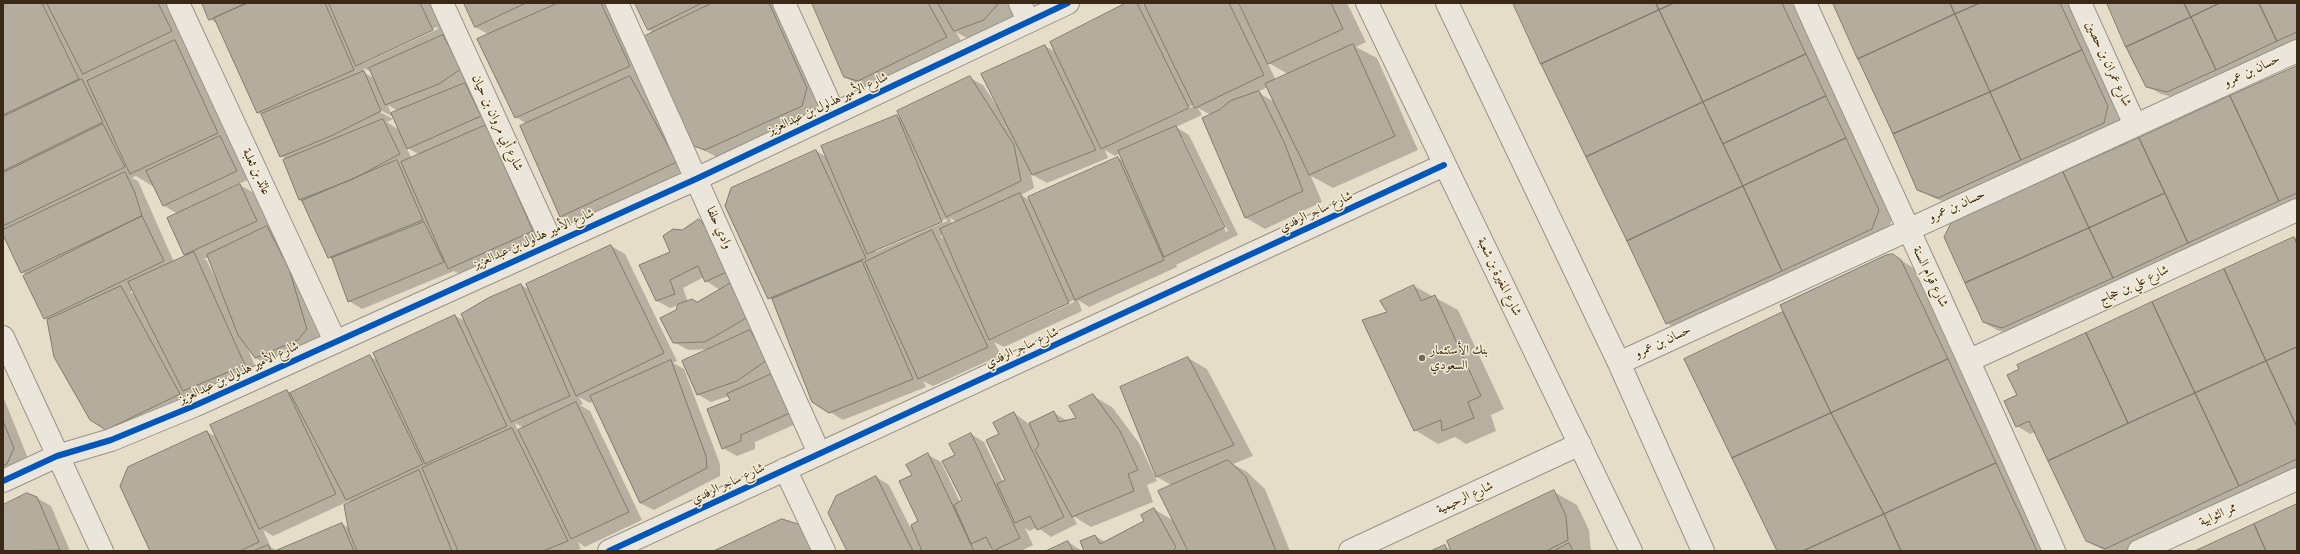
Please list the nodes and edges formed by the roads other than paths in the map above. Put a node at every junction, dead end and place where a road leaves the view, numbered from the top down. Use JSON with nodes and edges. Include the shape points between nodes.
{"nodes":[{"id":1,"x":178,"y":3,"type":"edge"},
{"id":2,"x":442,"y":3,"type":"edge"},
{"id":3,"x":617,"y":3,"type":"edge"},
{"id":4,"x":784,"y":3,"type":"edge"},
{"id":5,"x":1068,"y":3,"type":"edge"},
{"id":6,"x":1367,"y":3,"type":"edge"},
{"id":7,"x":1447,"y":3,"type":"edge"},
{"id":8,"x":1805,"y":3,"type":"edge"},
{"id":9,"x":2080,"y":3,"type":"edge"},
{"id":10,"x":1024,"y":12,"type":"edge"},
{"id":11,"x":2297,"y":51,"type":"edge"},
{"id":12,"x":834,"y":113,"type":"junction"},
{"id":13,"x":2135,"y":125,"type":"junction"},
{"id":14,"x":1444,"y":165,"type":"junction"},
{"id":15,"x":696,"y":179,"type":"junction"},
{"id":16,"x":2297,"y":210,"type":"edge"},
{"id":17,"x":1907,"y":228,"type":"junction"},
{"id":18,"x":552,"y":243,"type":"junction"},
{"id":19,"x":3,"y":337,"type":"edge"},
{"id":20,"x":335,"y":340,"type":"junction"},
{"id":21,"x":1970,"y":360,"type":"junction"},
{"id":22,"x":1619,"y":363,"type":"junction"},
{"id":23,"x":1580,"y":444,"type":"junction"},
{"id":24,"x":819,"y":453,"type":"junction"},
{"id":25,"x":57,"y":456,"type":"junction"},
{"id":26,"x":785,"y":469,"type":"junction"},
{"id":27,"x":2297,"y":479,"type":"edge"},
{"id":28,"x":3,"y":481,"type":"edge"},
{"id":29,"x":102,"y":551,"type":"edge"},
{"id":30,"x":610,"y":551,"type":"edge"},
{"id":31,"x":824,"y":551,"type":"edge"},
{"id":32,"x":1350,"y":551,"type":"edge"},
{"id":33,"x":1631,"y":551,"type":"edge"},
{"id":34,"x":1703,"y":551,"type":"edge"},
{"id":35,"x":2054,"y":551,"type":"edge"},
{"id":36,"x":2138,"y":551,"type":"edge"}],
"edges":[{"from":1,"to":20,"type":"street","name":"عائذ بن ثعلبة"},
{"from":2,"to":18,"type":"street","name":"شارع أبي مروان بن حيان"},
{"from":3,"to":15,"type":"street","name":"وادي حلفا"},
{"from":4,"to":12,"type":"street"},
{"from":5,"to":10,"type":"street","name":"شارع الأمير هذلول بن عبدالعزيز"},
{"from":6,"to":14,"type":"street","name":"شارع المغيرة بن شعبة"},
{"from":7,"to":22,"type":"street"},
{"from":8,"to":17,"type":"street","name":"شارع قوام السنة"},
{"from":9,"to":13,"type":"street","name":"شارع عمران بن حصين"},
{"from":10,"to":12,"type":"street","name":"شارع الأمير هذلول بن عبدالعزيز"},
{"from":11,"to":13,"type":"street","name":"حسان بن عمرو"},
{"from":12,"to":15,"type":"street","name":"شارع الأمير هذلول بن عبدالعزيز"},
{"from":13,"to":17,"type":"street","name":"حسان بن عمرو"},
{"from":14,"to":23,"type":"street","name":"شارع المغيرة بن شعبة"},
{"from":14,"to":24,"type":"street","name":"شارع ساجر الرفدي"},
{"from":15,"to":18,"type":"street","name":"شارع الأمير هذلول بن عبدالعزيز"},
{"from":15,"to":24,"type":"street","name":"وادي حلفا"},
{"from":16,"to":21,"type":"street","name":"شارع علي بن حجاج"},
{"from":17,"to":21,"type":"street","name":"شارع قوام السنة"},
{"from":17,"to":22,"type":"street","name":"حسان بن عمرو"},
{"from":18,"to":20,"type":"street","name":"شارع الأمير هذلول بن عبدالعزيز"},
{"from":19,"to":25,"type":"street"},
{"from":20,"to":25,"type":"street","name":"شارع الأمير هذلول بن عبدالعزيز","via":[[189,408],[111,440]]},
{"from":21,"to":35,"type":"street","name":"شارع قوام السنة"},
{"from":22,"to":34,"type":"street"},
{"from":23,"to":32,"type":"street","name":"شارع الرحيمية"},
{"from":23,"to":33,"type":"street","name":"شارع المغيرة بن شعبة"},
{"from":24,"to":26,"type":"street","name":"شارع ساجر الرفدي"},
{"from":25,"to":28,"type":"street","name":"شارع الأمير هذلول بن عبدالعزيز"},
{"from":25,"to":29,"type":"street"},
{"from":26,"to":30,"type":"street","name":"شارع ساجر الرفدي"},
{"from":26,"to":31,"type":"street"},
{"from":27,"to":36,"type":"street","name":"ممر الثوابية"}]}
